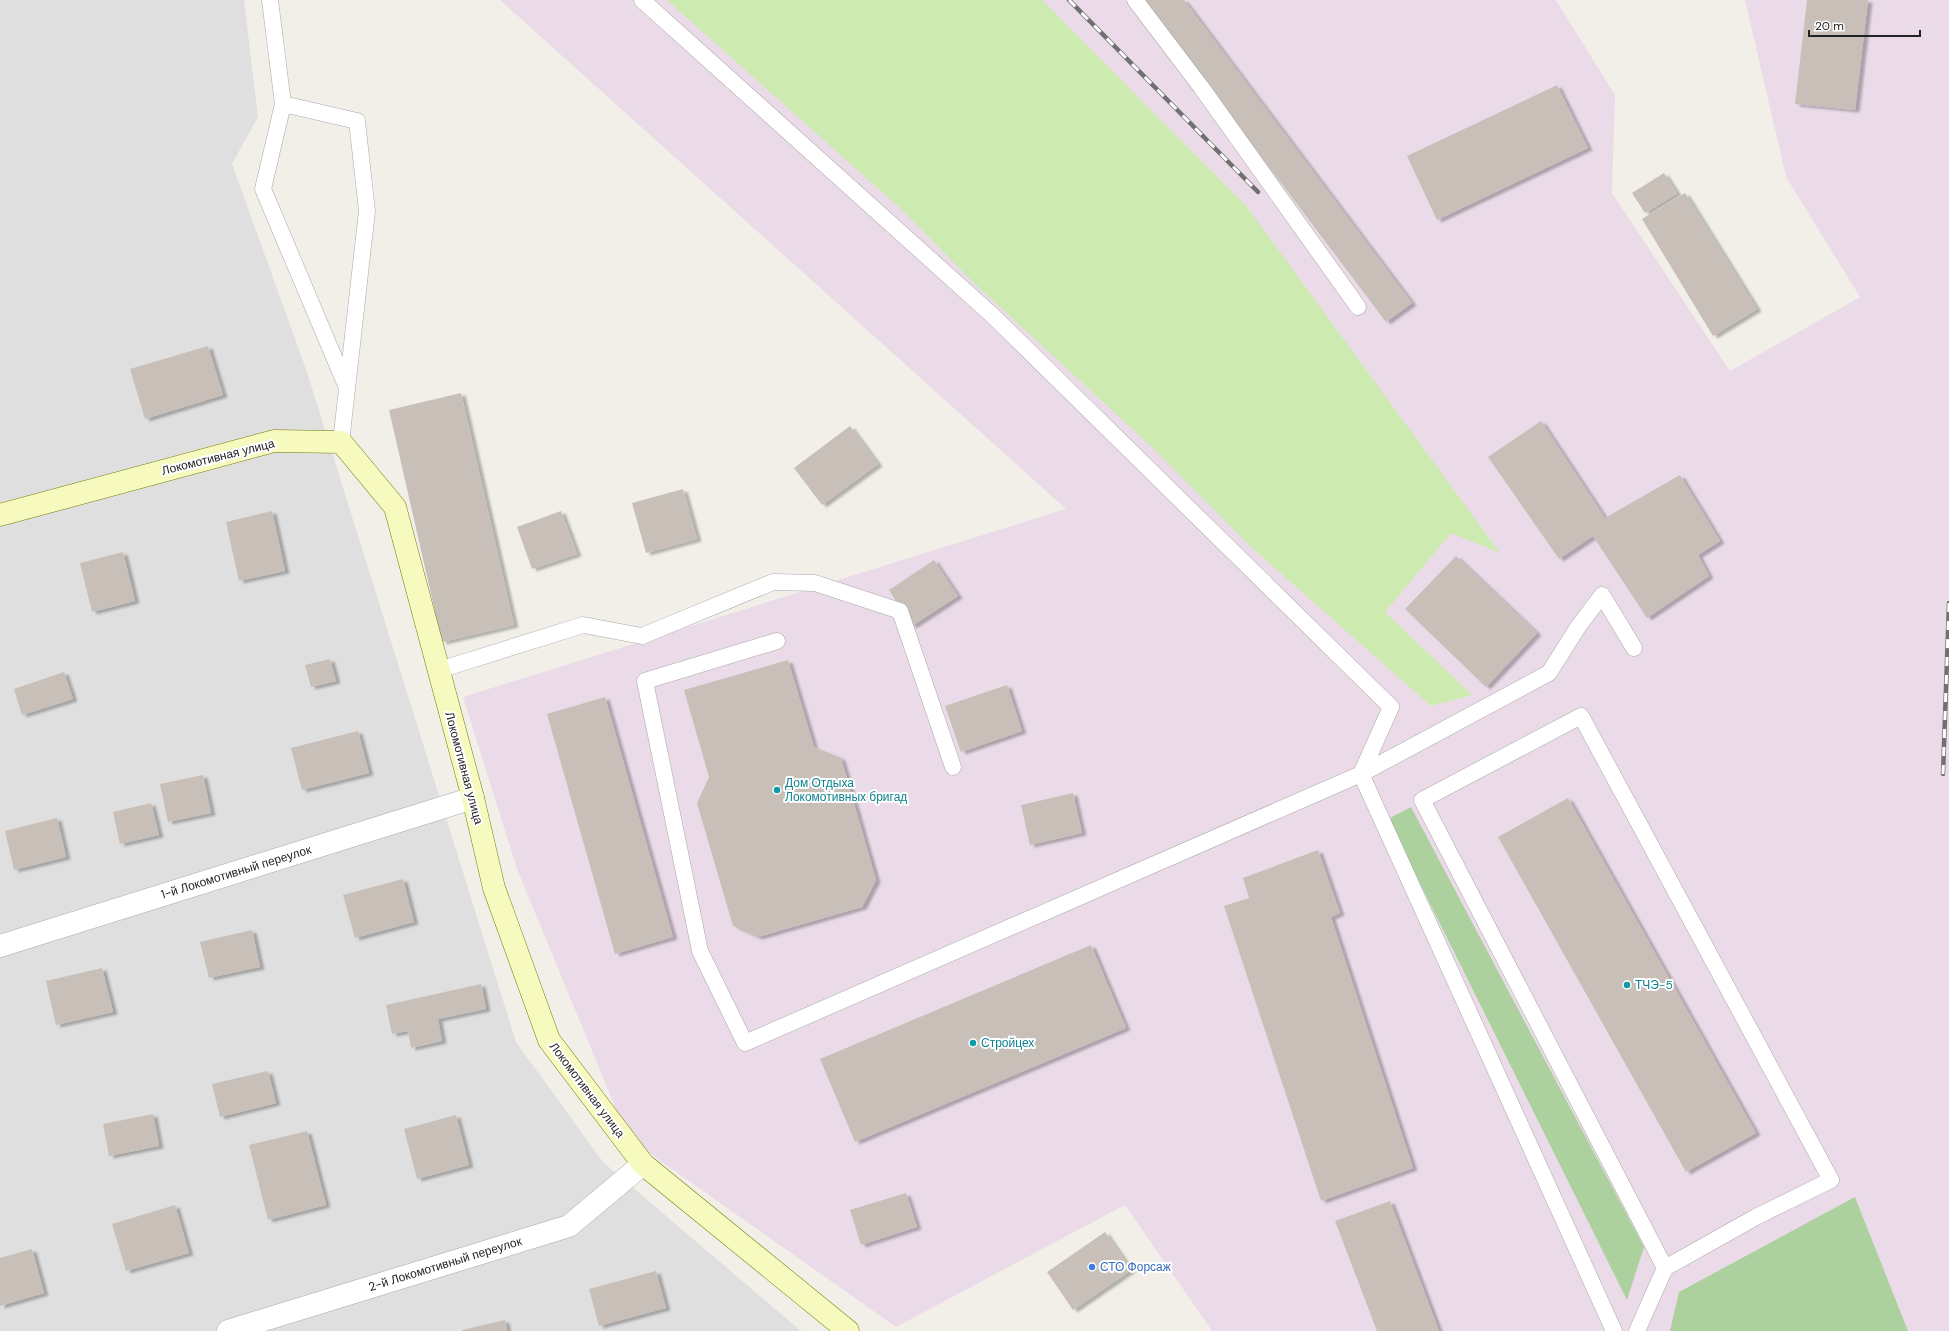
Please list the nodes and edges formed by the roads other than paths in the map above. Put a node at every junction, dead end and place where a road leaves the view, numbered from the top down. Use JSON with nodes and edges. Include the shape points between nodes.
{"nodes":[{"id":1,"x":270,"y":0,"type":"edge"},
{"id":2,"x":642,"y":0,"type":"edge"},
{"id":3,"x":1135,"y":0,"type":"edge"},
{"id":4,"x":283,"y":104,"type":"junction"},
{"id":5,"x":1358,"y":307,"type":"dead end"},
{"id":6,"x":347,"y":388,"type":"junction"},
{"id":7,"x":341,"y":442,"type":"junction"},
{"id":8,"x":0,"y":515,"type":"edge"},
{"id":9,"x":777,"y":641,"type":"dead end"},
{"id":10,"x":1634,"y":648,"type":"dead end"},
{"id":11,"x":439,"y":670,"type":"junction"},
{"id":12,"x":953,"y":767,"type":"dead end"},
{"id":13,"x":1361,"y":774,"type":"junction"},
{"id":14,"x":473,"y":798,"type":"junction"},
{"id":15,"x":0,"y":946,"type":"edge"},
{"id":16,"x":643,"y":1164,"type":"junction"},
{"id":17,"x":1665,"y":1268,"type":"junction"},
{"id":18,"x":228,"y":1331,"type":"edge"},
{"id":19,"x":848,"y":1331,"type":"edge"},
{"id":20,"x":1614,"y":1331,"type":"edge"},
{"id":21,"x":1637,"y":1331,"type":"edge"}],
"edges":[{"from":1,"to":4,"type":"lane"},
{"from":2,"to":13,"type":"lane","via":[[992,315],[1391,707]]},
{"from":3,"to":5,"type":"lane","via":[[1201,87]]},
{"from":4,"to":6,"type":"lane","via":[[263,189]]},
{"from":4,"to":6,"type":"lane","via":[[357,121],[367,211]]},
{"from":6,"to":7,"type":"lane"},
{"from":7,"to":8,"type":"street","name":"Локомотивная улица","via":[[274,441]]},
{"from":7,"to":11,"type":"street","name":"Локомотивная улица","via":[[394,507]]},
{"from":9,"to":13,"type":"lane","via":[[645,681],[700,951],[745,1043]]},
{"from":10,"to":13,"type":"lane","via":[[1602,595],[1578,626],[1549,672]]},
{"from":11,"to":12,"type":"lane","via":[[583,625],[642,636],[773,582],[815,583],[900,610]]},
{"from":11,"to":14,"type":"street","name":"Локомотивная улица"},
{"from":13,"to":20,"type":"lane"},
{"from":14,"to":15,"type":"street","name":"1-й Локомотивный переулок"},
{"from":14,"to":16,"type":"street","name":"Локомотивная улица","via":[[494,888],[549,1040]]},
{"from":16,"to":18,"type":"street","name":"2-й Локомотивный переулок","via":[[568,1226]]},
{"from":16,"to":19,"type":"street","name":"Локомотивная улица"},
{"from":17,"to":17,"type":"lane","via":[[1756,1217],[1831,1180],[1581,716],[1422,800]]},
{"from":17,"to":21,"type":"lane"}]}
